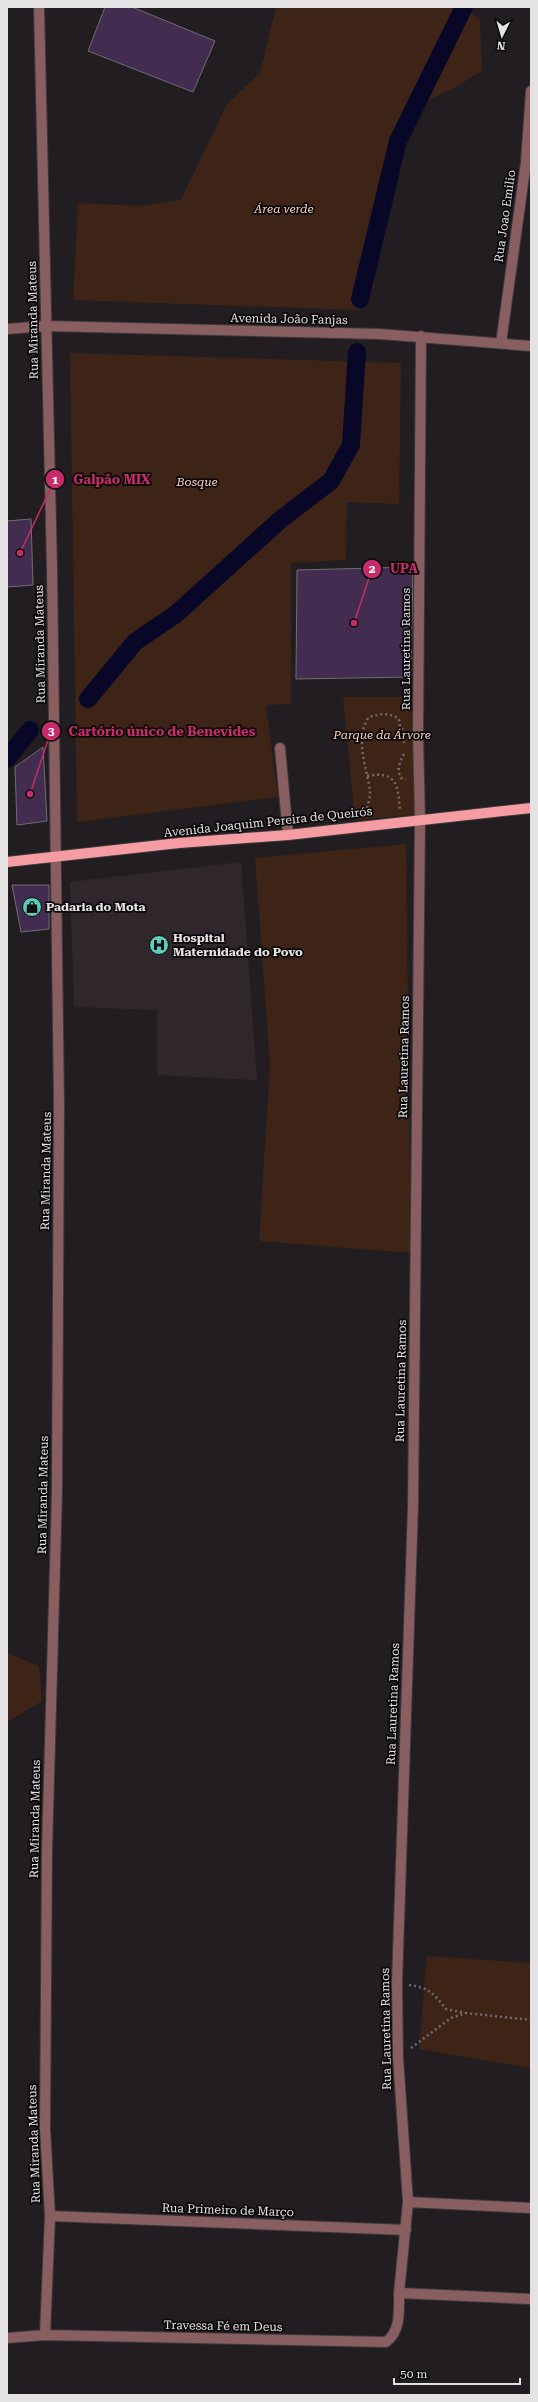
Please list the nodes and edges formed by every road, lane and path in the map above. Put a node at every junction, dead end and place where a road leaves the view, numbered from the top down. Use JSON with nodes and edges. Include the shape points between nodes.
{"nodes":[{"id":1,"x":39,"y":7,"type":"edge"},
{"id":2,"x":531,"y":92,"type":"edge"},
{"id":3,"x":46,"y":326,"type":"junction"},
{"id":4,"x":7,"y":329,"type":"edge"},
{"id":5,"x":421,"y":336,"type":"junction"},
{"id":6,"x":501,"y":343,"type":"junction"},
{"id":7,"x":531,"y":346,"type":"edge"},
{"id":8,"x":400,"y":727,"type":"junction"},
{"id":9,"x":418,"y":735,"type":"junction"},
{"id":10,"x":280,"y":748,"type":"dead end"},
{"id":11,"x":367,"y":776,"type":"junction"},
{"id":12,"x":418,"y":781,"type":"junction"},
{"id":13,"x":531,"y":808,"type":"edge"},
{"id":14,"x":420,"y":820,"type":"junction"},
{"id":15,"x":401,"y":821,"type":"junction"},
{"id":16,"x":364,"y":826,"type":"junction"},
{"id":17,"x":288,"y":835,"type":"junction"},
{"id":18,"x":56,"y":856,"type":"junction"},
{"id":19,"x":7,"y":862,"type":"edge"},
{"id":20,"x":397,"y":1983,"type":"junction"},
{"id":21,"x":466,"y":2013,"type":"junction"},
{"id":22,"x":531,"y":2020,"type":"edge"},
{"id":23,"x":398,"y":2057,"type":"junction"},
{"id":24,"x":408,"y":2202,"type":"junction"},
{"id":25,"x":531,"y":2208,"type":"edge"},
{"id":26,"x":50,"y":2216,"type":"junction"},
{"id":27,"x":406,"y":2230,"type":"junction"},
{"id":28,"x":399,"y":2293,"type":"junction"},
{"id":29,"x":531,"y":2299,"type":"edge"},
{"id":30,"x":45,"y":2336,"type":"junction"},
{"id":31,"x":7,"y":2338,"type":"edge"}],
"edges":[{"from":1,"to":3,"type":"street","name":"Rua Miranda Mateus"},
{"from":2,"to":6,"type":"street","name":"Rua Joao Emilio","via":[[526,162]]},
{"from":3,"to":4,"type":"street","name":"Avenida João Fanjas"},
{"from":3,"to":5,"type":"street","name":"Avenida João Fanjas"},
{"from":3,"to":18,"type":"street","name":"Rua Miranda Mateus"},
{"from":5,"to":6,"type":"street","name":"Avenida João Fanjas"},
{"from":5,"to":9,"type":"street","name":"Rua Lauretina Ramos"},
{"from":6,"to":7,"type":"street","name":"Avenida João Fanjas"},
{"from":8,"to":9,"type":"path"},
{"from":8,"to":11,"type":"path","via":[[399,719],[393,715],[369,717],[362,738]]},
{"from":8,"to":12,"type":"path","via":[[405,748],[399,762],[398,773],[401,778]]},
{"from":9,"to":12,"type":"street","name":"Rua Lauretina Ramos"},
{"from":10,"to":17,"type":"street"},
{"from":11,"to":15,"type":"path","via":[[382,775],[391,778],[399,790]]},
{"from":11,"to":16,"type":"path","via":[[370,793]]},
{"from":12,"to":14,"type":"street","name":"Rua Lauretina Ramos"},
{"from":13,"to":14,"type":"main road","name":"Avenida Joaquim Pereira de Queirós"},
{"from":14,"to":15,"type":"main road","name":"Avenida Joaquim Pereira de Queirós"},
{"from":14,"to":20,"type":"street","name":"Rua Lauretina Ramos","via":[[413,1506]]},
{"from":15,"to":16,"type":"main road","name":"Avenida Joaquim Pereira de Queirós"},
{"from":16,"to":17,"type":"main road","name":"Avenida Joaquim Pereira de Queirós"},
{"from":17,"to":18,"type":"main road","name":"Avenida Joaquim Pereira de Queirós"},
{"from":18,"to":19,"type":"main road","name":"Avenida Joaquim Pereira de Queirós"},
{"from":18,"to":26,"type":"street","name":"Rua Miranda Mateus","via":[[59,1104],[57,1484],[47,1850],[45,2128]]},
{"from":20,"to":21,"type":"path","via":[[425,1987],[446,2009]]},
{"from":20,"to":23,"type":"street","name":"Rua Lauretina Ramos"},
{"from":21,"to":22,"type":"path"},
{"from":21,"to":23,"type":"path","via":[[451,2018],[426,2039]]},
{"from":23,"to":24,"type":"street","name":"Rua Lauretina Ramos"},
{"from":24,"to":25,"type":"street"},
{"from":24,"to":27,"type":"street","name":"Rua Lauretina Ramos"},
{"from":26,"to":27,"type":"street","name":"Rua Primeiro de Março"},
{"from":26,"to":30,"type":"street","name":"Rua Miranda Mateus"},
{"from":27,"to":28,"type":"street","name":"Rua Lauretina Ramos"},
{"from":28,"to":29,"type":"street"},
{"from":28,"to":30,"type":"street","name":"Travessa Fé em Deus","via":[[398,2321],[394,2336],[386,2342]]},
{"from":30,"to":31,"type":"street","name":"Travessa Fé em Deus"}]}
